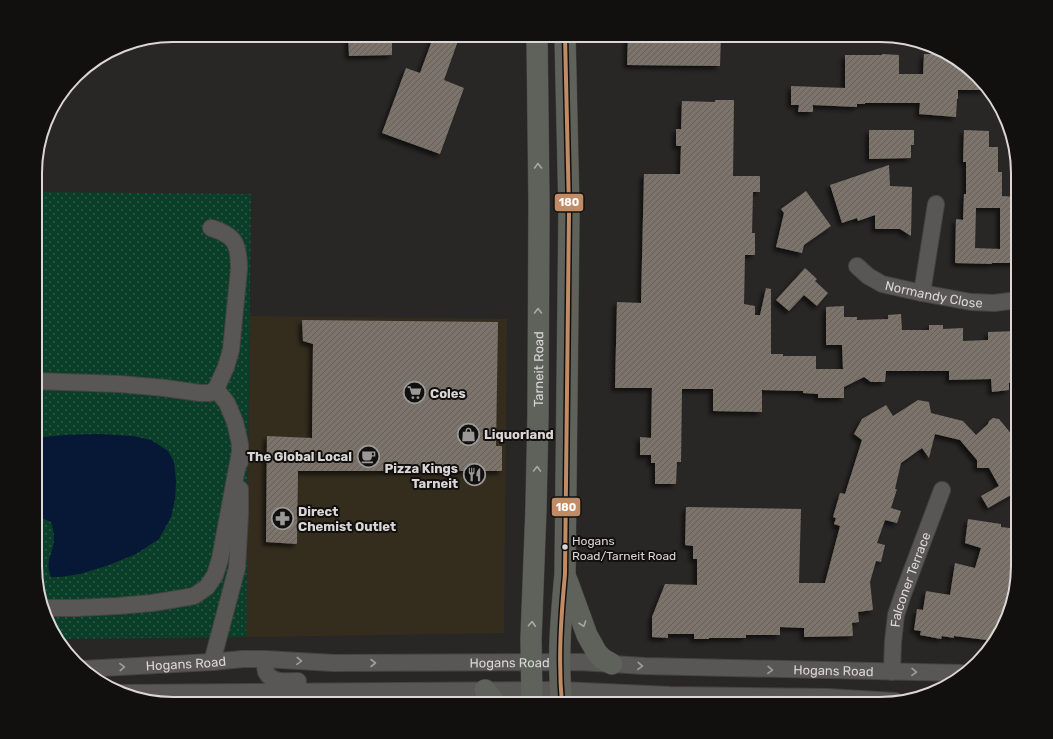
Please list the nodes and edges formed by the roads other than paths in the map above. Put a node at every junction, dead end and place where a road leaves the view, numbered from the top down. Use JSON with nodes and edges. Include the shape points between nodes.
{"nodes":[{"id":1,"x":537,"y":42,"type":"edge"},
{"id":2,"x":566,"y":42,"type":"edge"},
{"id":3,"x":936,"y":204,"type":"dead end"},
{"id":4,"x":211,"y":228,"type":"dead end"},
{"id":5,"x":857,"y":266,"type":"dead end"},
{"id":6,"x":922,"y":293,"type":"junction"},
{"id":7,"x":1011,"y":301,"type":"edge"},
{"id":8,"x":42,"y":381,"type":"edge"},
{"id":9,"x":53,"y":382,"type":"junction"},
{"id":10,"x":42,"y":388,"type":"edge"},
{"id":11,"x":216,"y":389,"type":"junction"},
{"id":12,"x":240,"y":452,"type":"junction"},
{"id":13,"x":942,"y":490,"type":"dead end"},
{"id":14,"x":565,"y":574,"type":"junction"},
{"id":15,"x":49,"y":608,"type":"edge"},
{"id":16,"x":264,"y":659,"type":"junction"},
{"id":17,"x":212,"y":662,"type":"junction"},
{"id":18,"x":530,"y":663,"type":"junction"},
{"id":19,"x":560,"y":663,"type":"junction"},
{"id":20,"x":612,"y":664,"type":"junction"},
{"id":21,"x":92,"y":669,"type":"edge"},
{"id":22,"x":892,"y":672,"type":"junction"},
{"id":23,"x":956,"y":673,"type":"edge"},
{"id":24,"x":396,"y":692,"type":"junction"},
{"id":25,"x":143,"y":693,"type":"edge"},
{"id":26,"x":670,"y":695,"type":"junction"},
{"id":27,"x":491,"y":697,"type":"edge"},
{"id":28,"x":531,"y":697,"type":"edge"},
{"id":29,"x":561,"y":697,"type":"edge"},
{"id":30,"x":663,"y":697,"type":"edge"},
{"id":31,"x":827,"y":697,"type":"edge"}],
"edges":[{"from":18,"to":1,"type":"main road","name":"Tarneit Road","one_way":true,"via":[[538,415]]},
{"from":2,"to":14,"type":"main road","via":[[569,210]]},
{"from":3,"to":6,"type":"street"},
{"from":4,"to":11,"type":"street","via":[[231,237],[239,256],[231,350]]},
{"from":5,"to":6,"type":"street","name":"Normandy Close","via":[[882,284]]},
{"from":6,"to":7,"type":"street","name":"Normandy Close","via":[[971,302]]},
{"from":8,"to":9,"type":"street"},
{"from":9,"to":10,"type":"street"},
{"from":9,"to":11,"type":"street","via":[[120,384],[200,394],[210,393]]},
{"from":11,"to":12,"type":"street","via":[[228,403]]},
{"from":12,"to":15,"type":"street","via":[[220,559],[215,575],[207,587],[194,596],[158,602]]},
{"from":12,"to":17,"type":"street","via":[[237,568]]},
{"from":13,"to":22,"type":"street","name":"Falconer Terrace","via":[[896,615]]},
{"from":14,"to":19,"type":"main road"},
{"from":14,"to":20,"type":"main road","one_way":true,"via":[[586,635],[597,653]]},
{"from":16,"to":17,"type":"street","name":"Hogans Road"},
{"from":16,"to":18,"type":"street","name":"Hogans Road","one_way":true,"via":[[334,663]]},
{"from":16,"to":24,"type":"street","via":[[270,678],[278,681],[352,681]]},
{"from":21,"to":17,"type":"street","name":"Hogans Road","one_way":true},
{"from":18,"to":19,"type":"street","name":"Hogans Road"},
{"from":18,"to":28,"type":"main road","name":"Tarneit Road"},
{"from":19,"to":20,"type":"street","name":"Hogans Road"},
{"from":19,"to":29,"type":"main road"},
{"from":20,"to":22,"type":"street","name":"Hogans Road","one_way":true},
{"from":22,"to":23,"type":"street","name":"Hogans Road","one_way":true},
{"from":24,"to":25,"type":"street","name":"Hogans Road"},
{"from":24,"to":27,"type":"street","name":"Hogans Road"},
{"from":26,"to":29,"type":"street","name":"Hogans Road"},
{"from":26,"to":30,"type":"street"},
{"from":26,"to":31,"type":"street","name":"Hogans Road"},
{"from":27,"to":28,"type":"street","name":"Hogans Road"},
{"from":28,"to":29,"type":"street","name":"Hogans Road"}]}
